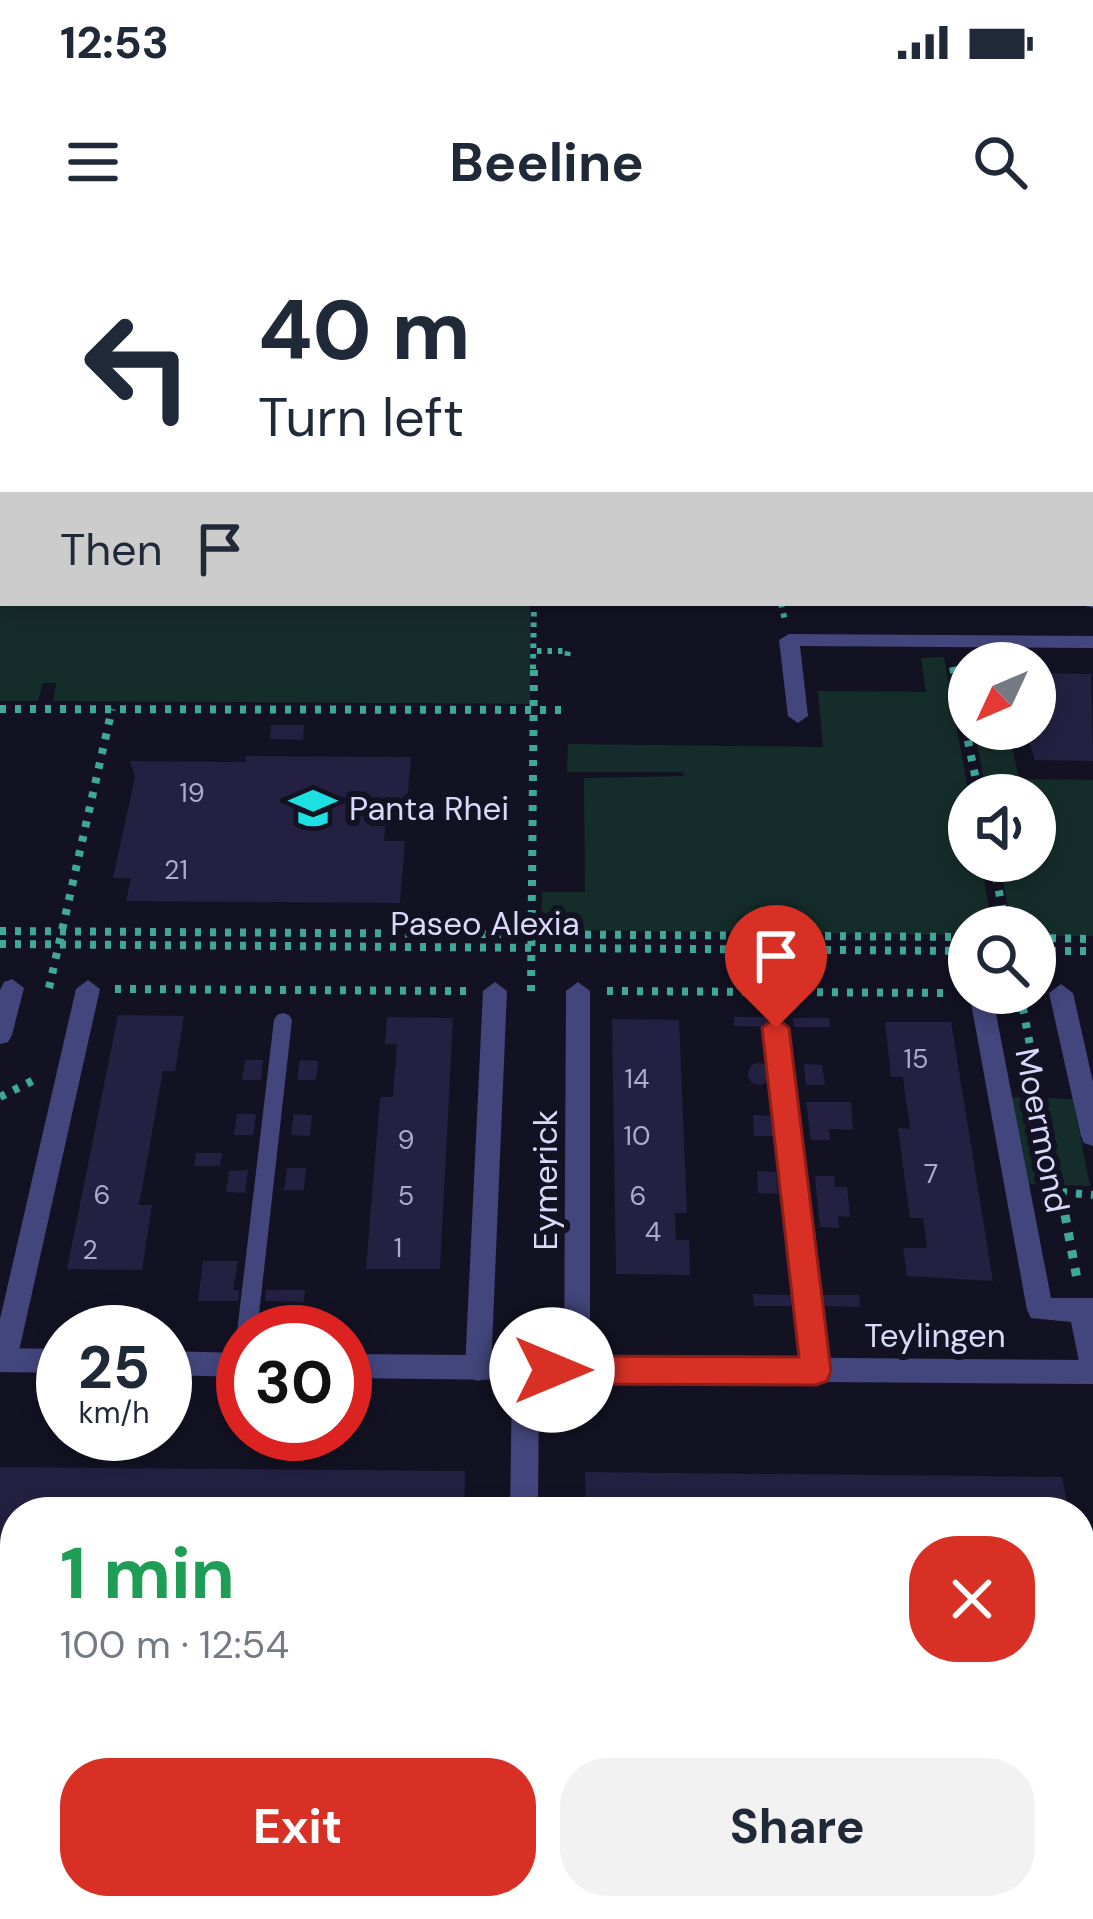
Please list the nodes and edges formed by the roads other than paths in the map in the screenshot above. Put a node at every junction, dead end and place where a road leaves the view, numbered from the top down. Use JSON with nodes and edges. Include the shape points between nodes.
{"nodes":[{"id":1,"x":1093,"y":642,"type":"edge"},
{"id":2,"x":798,"y":716,"type":"dead end"},
{"id":3,"x":12,"y":988,"type":"dead end"},
{"id":4,"x":88,"y":988,"type":"dead end"},
{"id":5,"x":495,"y":991,"type":"dead end"},
{"id":6,"x":578,"y":991,"type":"dead end"},
{"id":7,"x":1061,"y":993,"type":"dead end"},
{"id":8,"x":984,"y":1014,"type":"edge"},
{"id":9,"x":283,"y":1020,"type":"dead end"},
{"id":10,"x":776,"y":1028,"type":"dead end"},
{"id":11,"x":0,"y":1035,"type":"edge"},
{"id":12,"x":1093,"y":1136,"type":"edge"},
{"id":13,"x":251,"y":1305,"type":"edge"},
{"id":14,"x":1088,"y":1310,"type":"edge"},
{"id":15,"x":2,"y":1360,"type":"edge"},
{"id":16,"x":36,"y":1361,"type":"edge"},
{"id":17,"x":372,"y":1367,"type":"edge"},
{"id":18,"x":478,"y":1369,"type":"junction"},
{"id":19,"x":526,"y":1370,"type":"junction"},
{"id":20,"x":577,"y":1370,"type":"junction"},
{"id":21,"x":816,"y":1371,"type":"junction"},
{"id":22,"x":1093,"y":1372,"type":"edge"},
{"id":23,"x":524,"y":1497,"type":"edge"}],
"edges":[{"from":1,"to":2,"type":"street","via":[[789,640]]},
{"from":3,"to":11,"type":"street"},
{"from":4,"to":15,"type":"street"},
{"from":5,"to":18,"type":"street","name":"Eymerick"},
{"from":6,"to":20,"type":"street","name":"Eymerick"},
{"from":7,"to":12,"type":"street","name":"Moermond"},
{"from":8,"to":14,"type":"street","name":"Moermond","via":[[1040,1310]]},
{"from":9,"to":13,"type":"lane"},
{"from":10,"to":21,"type":"lane"},
{"from":14,"to":22,"type":"street","name":"Moermond"},
{"from":15,"to":16,"type":"street"},
{"from":17,"to":18,"type":"street","name":"Teylingen"},
{"from":18,"to":19,"type":"street","name":"Teylingen"},
{"from":19,"to":20,"type":"street","name":"Teylingen"},
{"from":19,"to":23,"type":"street"},
{"from":20,"to":21,"type":"street","name":"Teylingen"},
{"from":21,"to":22,"type":"street","name":"Teylingen"}]}
